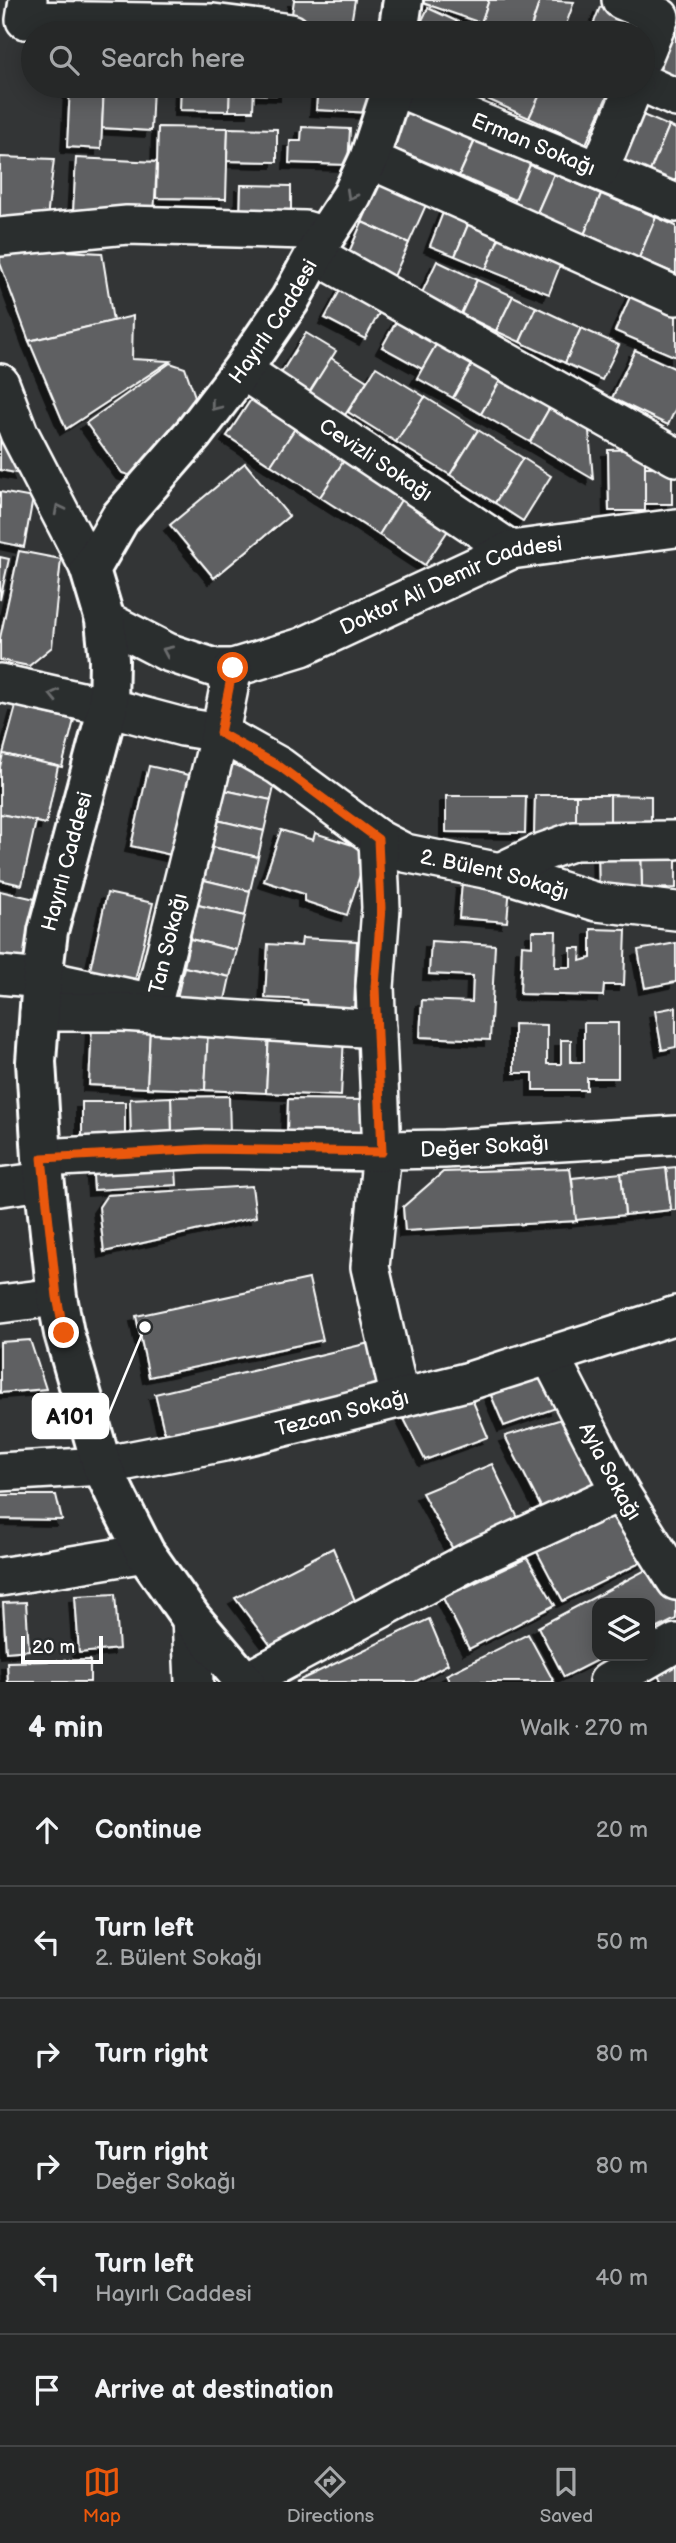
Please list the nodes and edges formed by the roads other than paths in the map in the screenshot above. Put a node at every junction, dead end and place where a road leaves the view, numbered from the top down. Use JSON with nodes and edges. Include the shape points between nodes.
{"nodes":[{"id":1,"x":403,"y":0,"type":"edge"},
{"id":2,"x":621,"y":0,"type":"edge"},
{"id":3,"x":214,"y":11,"type":"edge"},
{"id":4,"x":18,"y":13,"type":"edge"},
{"id":5,"x":249,"y":21,"type":"edge"},
{"id":6,"x":400,"y":21,"type":"edge"},
{"id":7,"x":655,"y":28,"type":"edge"},
{"id":8,"x":655,"y":88,"type":"edge"},
{"id":9,"x":389,"y":98,"type":"edge"},
{"id":10,"x":422,"y":98,"type":"edge"},
{"id":11,"x":629,"y":98,"type":"edge"},
{"id":12,"x":676,"y":98,"type":"edge"},
{"id":13,"x":369,"y":159,"type":"junction"},
{"id":14,"x":599,"y":170,"type":"junction"},
{"id":15,"x":676,"y":203,"type":"edge"},
{"id":16,"x":0,"y":237,"type":"edge"},
{"id":17,"x":320,"y":245,"type":"junction"},
{"id":18,"x":676,"y":296,"type":"edge"},
{"id":19,"x":243,"y":370,"type":"junction"},
{"id":20,"x":0,"y":383,"type":"edge"},
{"id":21,"x":676,"y":457,"type":"edge"},
{"id":22,"x":676,"y":528,"type":"edge"},
{"id":23,"x":510,"y":550,"type":"junction"},
{"id":24,"x":90,"y":570,"type":"junction"},
{"id":25,"x":105,"y":620,"type":"junction"},
{"id":26,"x":233,"y":668,"type":"junction"},
{"id":27,"x":0,"y":683,"type":"edge"},
{"id":28,"x":108,"y":707,"type":"junction"},
{"id":29,"x":220,"y":733,"type":"junction"},
{"id":30,"x":378,"y":839,"type":"junction"},
{"id":31,"x":676,"y":840,"type":"edge"},
{"id":32,"x":500,"y":872,"type":"junction"},
{"id":33,"x":676,"y":911,"type":"edge"},
{"id":34,"x":0,"y":975,"type":"edge"},
{"id":35,"x":41,"y":995,"type":"junction"},
{"id":36,"x":377,"y":1028,"type":"junction"},
{"id":37,"x":676,"y":1135,"type":"edge"},
{"id":38,"x":382,"y":1152,"type":"junction"},
{"id":39,"x":43,"y":1169,"type":"junction"},
{"id":40,"x":0,"y":1187,"type":"edge"},
{"id":41,"x":57,"y":1297,"type":"junction"},
{"id":42,"x":0,"y":1304,"type":"edge"},
{"id":43,"x":676,"y":1315,"type":"edge"},
{"id":44,"x":550,"y":1356,"type":"junction"},
{"id":45,"x":400,"y":1399,"type":"junction"},
{"id":46,"x":102,"y":1466,"type":"junction"},
{"id":47,"x":0,"y":1472,"type":"edge"},
{"id":48,"x":620,"y":1492,"type":"junction"},
{"id":49,"x":145,"y":1553,"type":"junction"},
{"id":50,"x":0,"y":1577,"type":"edge"},
{"id":51,"x":676,"y":1581,"type":"edge"},
{"id":52,"x":191,"y":1618,"type":"junction"},
{"id":53,"x":676,"y":1643,"type":"edge"},
{"id":54,"x":194,"y":1682,"type":"edge"},
{"id":55,"x":245,"y":1682,"type":"edge"},
{"id":56,"x":608,"y":1682,"type":"edge"}],
"edges":[{"from":1,"to":6,"type":"main road"},
{"from":2,"to":7,"type":"street","via":[[660,16]]},
{"from":3,"to":4,"type":"street"},
{"from":3,"to":5,"type":"street"},
{"from":8,"to":12,"type":"street"},
{"from":9,"to":13,"type":"main road","name":"Hayırlı Caddesi"},
{"from":10,"to":14,"type":"street","name":"Erman Sokağı"},
{"from":11,"to":14,"type":"street"},
{"from":13,"to":17,"type":"main road","name":"Hayırlı Caddesi","one_way":true},
{"from":13,"to":18,"type":"street"},
{"from":14,"to":15,"type":"street","name":"Erman Sokağı"},
{"from":16,"to":17,"type":"street","via":[[127,225],[305,230]]},
{"from":17,"to":19,"type":"main road","name":"Hayırlı Caddesi"},
{"from":17,"to":21,"type":"street"},
{"from":19,"to":23,"type":"street","name":"Cevizli Sokağı"},
{"from":19,"to":24,"type":"main road","name":"Hayırlı Caddesi","one_way":true,"via":[[120,518]]},
{"from":24,"to":20,"type":"street","one_way":true,"via":[[19,433]]},
{"from":22,"to":23,"type":"street","name":"Doktor Ali Demir Caddesi"},
{"from":23,"to":26,"type":"street","name":"Doktor Ali Demir Caddesi","via":[[302,647]]},
{"from":24,"to":25,"type":"main road","name":"Hayırlı Caddesi"},
{"from":26,"to":25,"type":"street","one_way":true,"via":[[215,668],[167,652]]},
{"from":25,"to":28,"type":"main road","name":"Hayırlı Caddesi"},
{"from":26,"to":29,"type":"street"},
{"from":28,"to":27,"type":"street","one_way":true},
{"from":28,"to":29,"type":"street"},
{"from":28,"to":35,"type":"main road","name":"Hayırlı Caddesi","via":[[48,931]]},
{"from":29,"to":30,"type":"street","name":"2. Bülent Sokağı","via":[[279,766]]},
{"from":29,"to":35,"type":"street","name":"Tan Sokağı","via":[[153,1003]]},
{"from":30,"to":32,"type":"street","name":"2. Bülent Sokağı","via":[[405,853]]},
{"from":30,"to":36,"type":"street"},
{"from":31,"to":32,"type":"street","via":[[574,841]]},
{"from":32,"to":33,"type":"street","name":"2. Bülent Sokağı","via":[[597,902]]},
{"from":34,"to":35,"type":"street","name":"Tan Sokağı"},
{"from":35,"to":36,"type":"street","via":[[123,1013]]},
{"from":35,"to":39,"type":"main road","name":"Hayırlı Caddesi","via":[[36,1062]]},
{"from":36,"to":38,"type":"street"},
{"from":37,"to":38,"type":"street","name":"Değer Sokağı"},
{"from":38,"to":39,"type":"street","name":"Değer Sokağı","via":[[206,1149]]},
{"from":38,"to":45,"type":"street","via":[[370,1267]]},
{"from":39,"to":40,"type":"street","name":"Değer Sokağı"},
{"from":39,"to":41,"type":"main road","name":"Hayırlı Caddesi"},
{"from":41,"to":42,"type":"street"},
{"from":41,"to":46,"type":"main road","name":"Hayırlı Caddesi"},
{"from":43,"to":44,"type":"street","name":"Tezcan Sokağı"},
{"from":44,"to":45,"type":"street","name":"Tezcan Sokağı"},
{"from":44,"to":48,"type":"street","name":"Ayla Sokağı"},
{"from":45,"to":46,"type":"street","name":"Tezcan Sokağı"},
{"from":46,"to":47,"type":"street","name":"Tezcan Sokağı"},
{"from":46,"to":49,"type":"main road","name":"Hayırlı Caddesi"},
{"from":48,"to":51,"type":"street","name":"Ayla Sokağı"},
{"from":48,"to":55,"type":"street","via":[[472,1560]]},
{"from":49,"to":50,"type":"street"},
{"from":49,"to":52,"type":"main road","name":"Hayırlı Caddesi"},
{"from":52,"to":54,"type":"street"},
{"from":52,"to":55,"type":"main road","name":"Hayırlı Caddesi"},
{"from":53,"to":56,"type":"street"}]}
